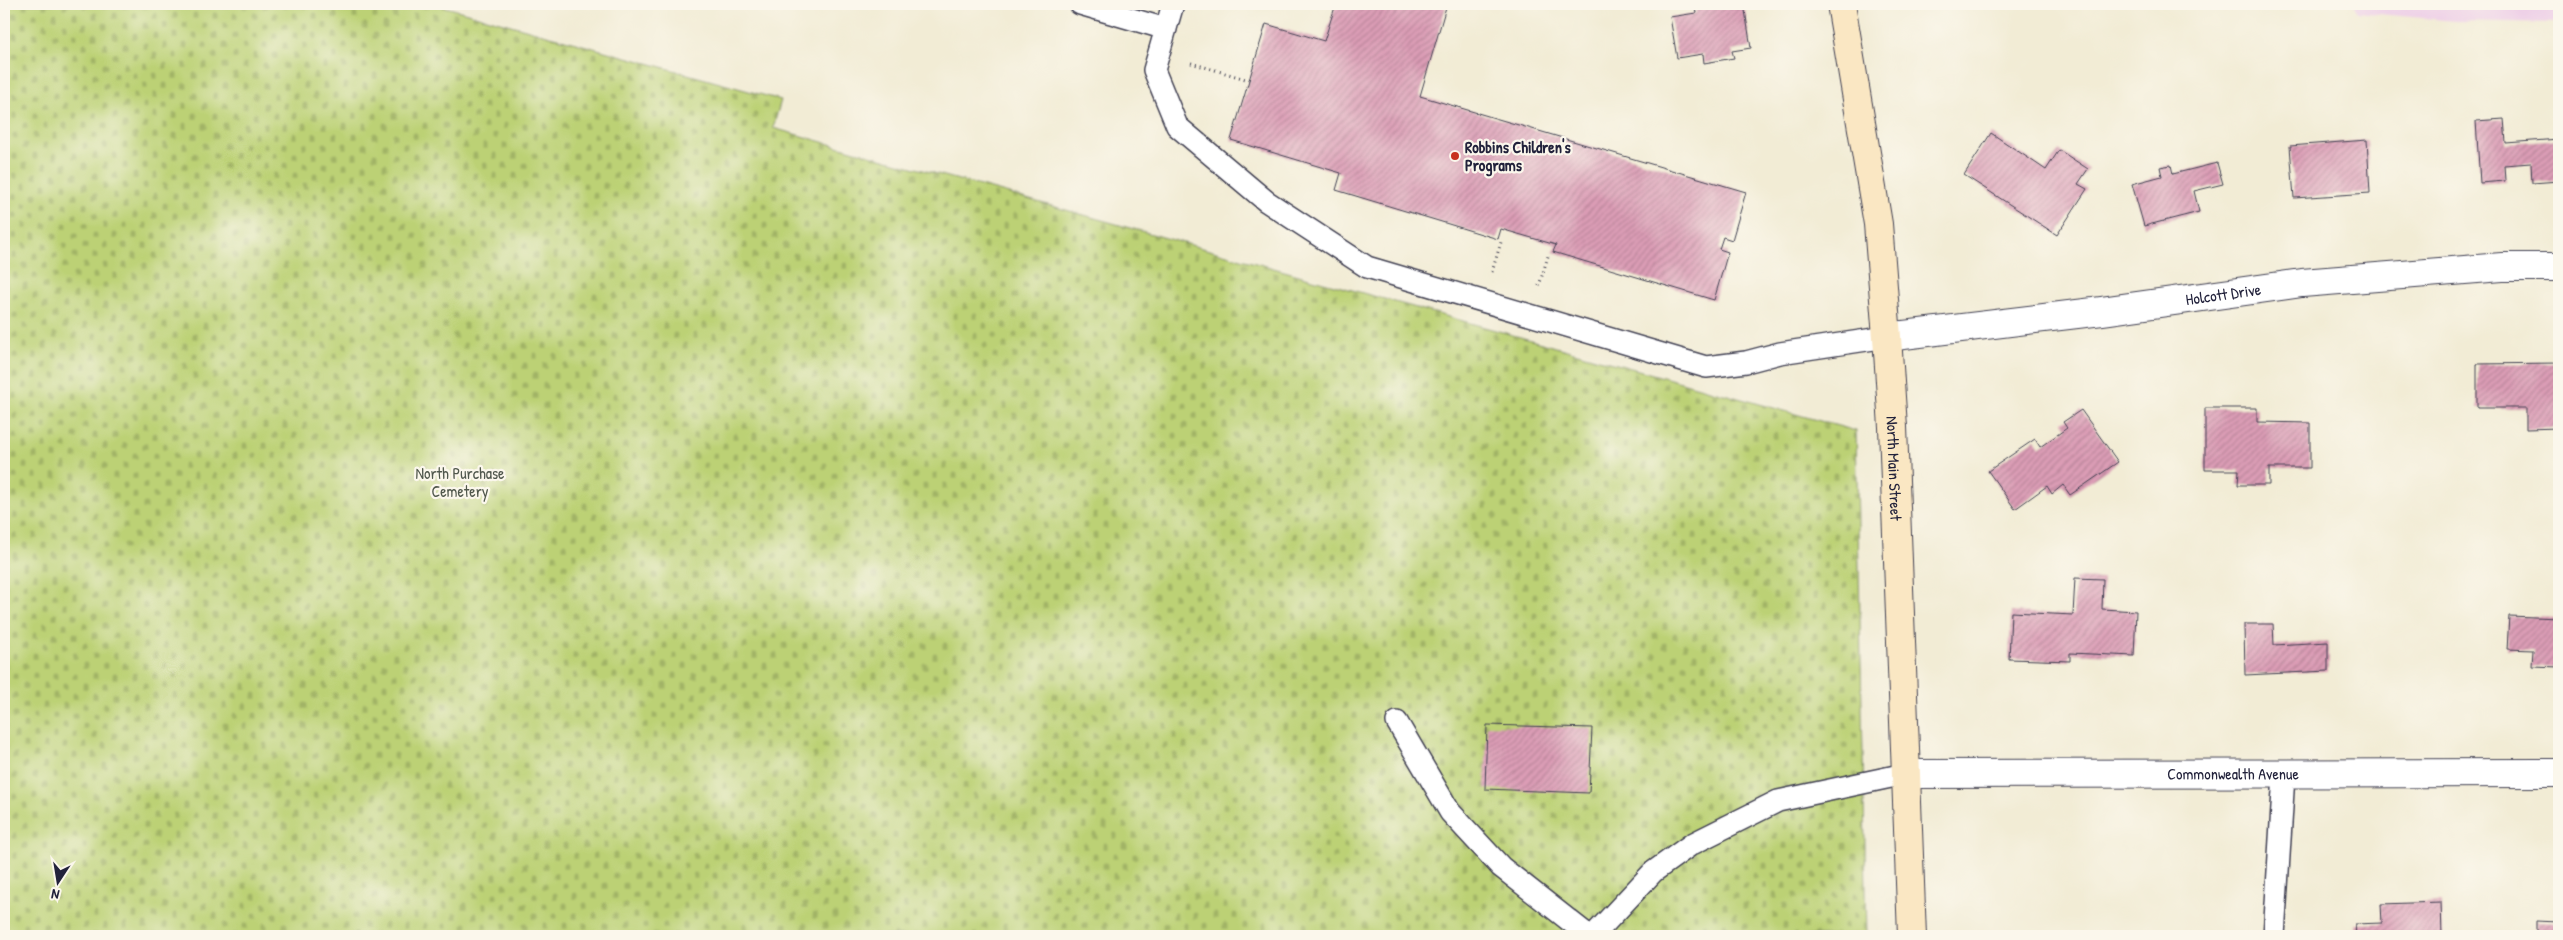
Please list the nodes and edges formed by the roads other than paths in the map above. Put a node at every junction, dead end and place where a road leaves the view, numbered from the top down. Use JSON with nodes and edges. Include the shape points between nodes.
{"nodes":[{"id":1,"x":1080,"y":4,"type":"edge"},
{"id":2,"x":1173,"y":4,"type":"edge"},
{"id":3,"x":1841,"y":4,"type":"edge"},
{"id":4,"x":1166,"y":29,"type":"junction"},
{"id":5,"x":2559,"y":267,"type":"edge"},
{"id":6,"x":1887,"y":336,"type":"junction"},
{"id":7,"x":1397,"y":722,"type":"dead end"},
{"id":8,"x":2559,"y":773,"type":"edge"},
{"id":9,"x":1905,"y":774,"type":"junction"},
{"id":10,"x":2284,"y":775,"type":"junction"},
{"id":11,"x":1591,"y":936,"type":"edge"},
{"id":12,"x":1912,"y":936,"type":"edge"},
{"id":13,"x":2274,"y":936,"type":"edge"}],
"edges":[{"from":1,"to":4,"type":"lane"},
{"from":2,"to":4,"type":"lane"},
{"from":3,"to":6,"type":"main road","name":"North Main Street","via":[[1878,224]]},
{"from":4,"to":6,"type":"lane","via":[[1154,70],[1177,126],[1266,201],[1367,267],[1706,367]]},
{"from":5,"to":6,"type":"street","name":"Holcott Drive","via":[[2502,267],[2302,282],[2112,310]]},
{"from":6,"to":9,"type":"main road","name":"North Main Street"},
{"from":7,"to":11,"type":"lane","via":[[1450,812],[1501,868]]},
{"from":8,"to":10,"type":"street","name":"Commonwealth Avenue"},
{"from":9,"to":10,"type":"street","name":"Commonwealth Avenue"},
{"from":9,"to":11,"type":"lane","via":[[1778,801],[1692,844],[1653,872]]},
{"from":9,"to":12,"type":"main road","name":"North Main Street"},
{"from":10,"to":13,"type":"lane"}]}
